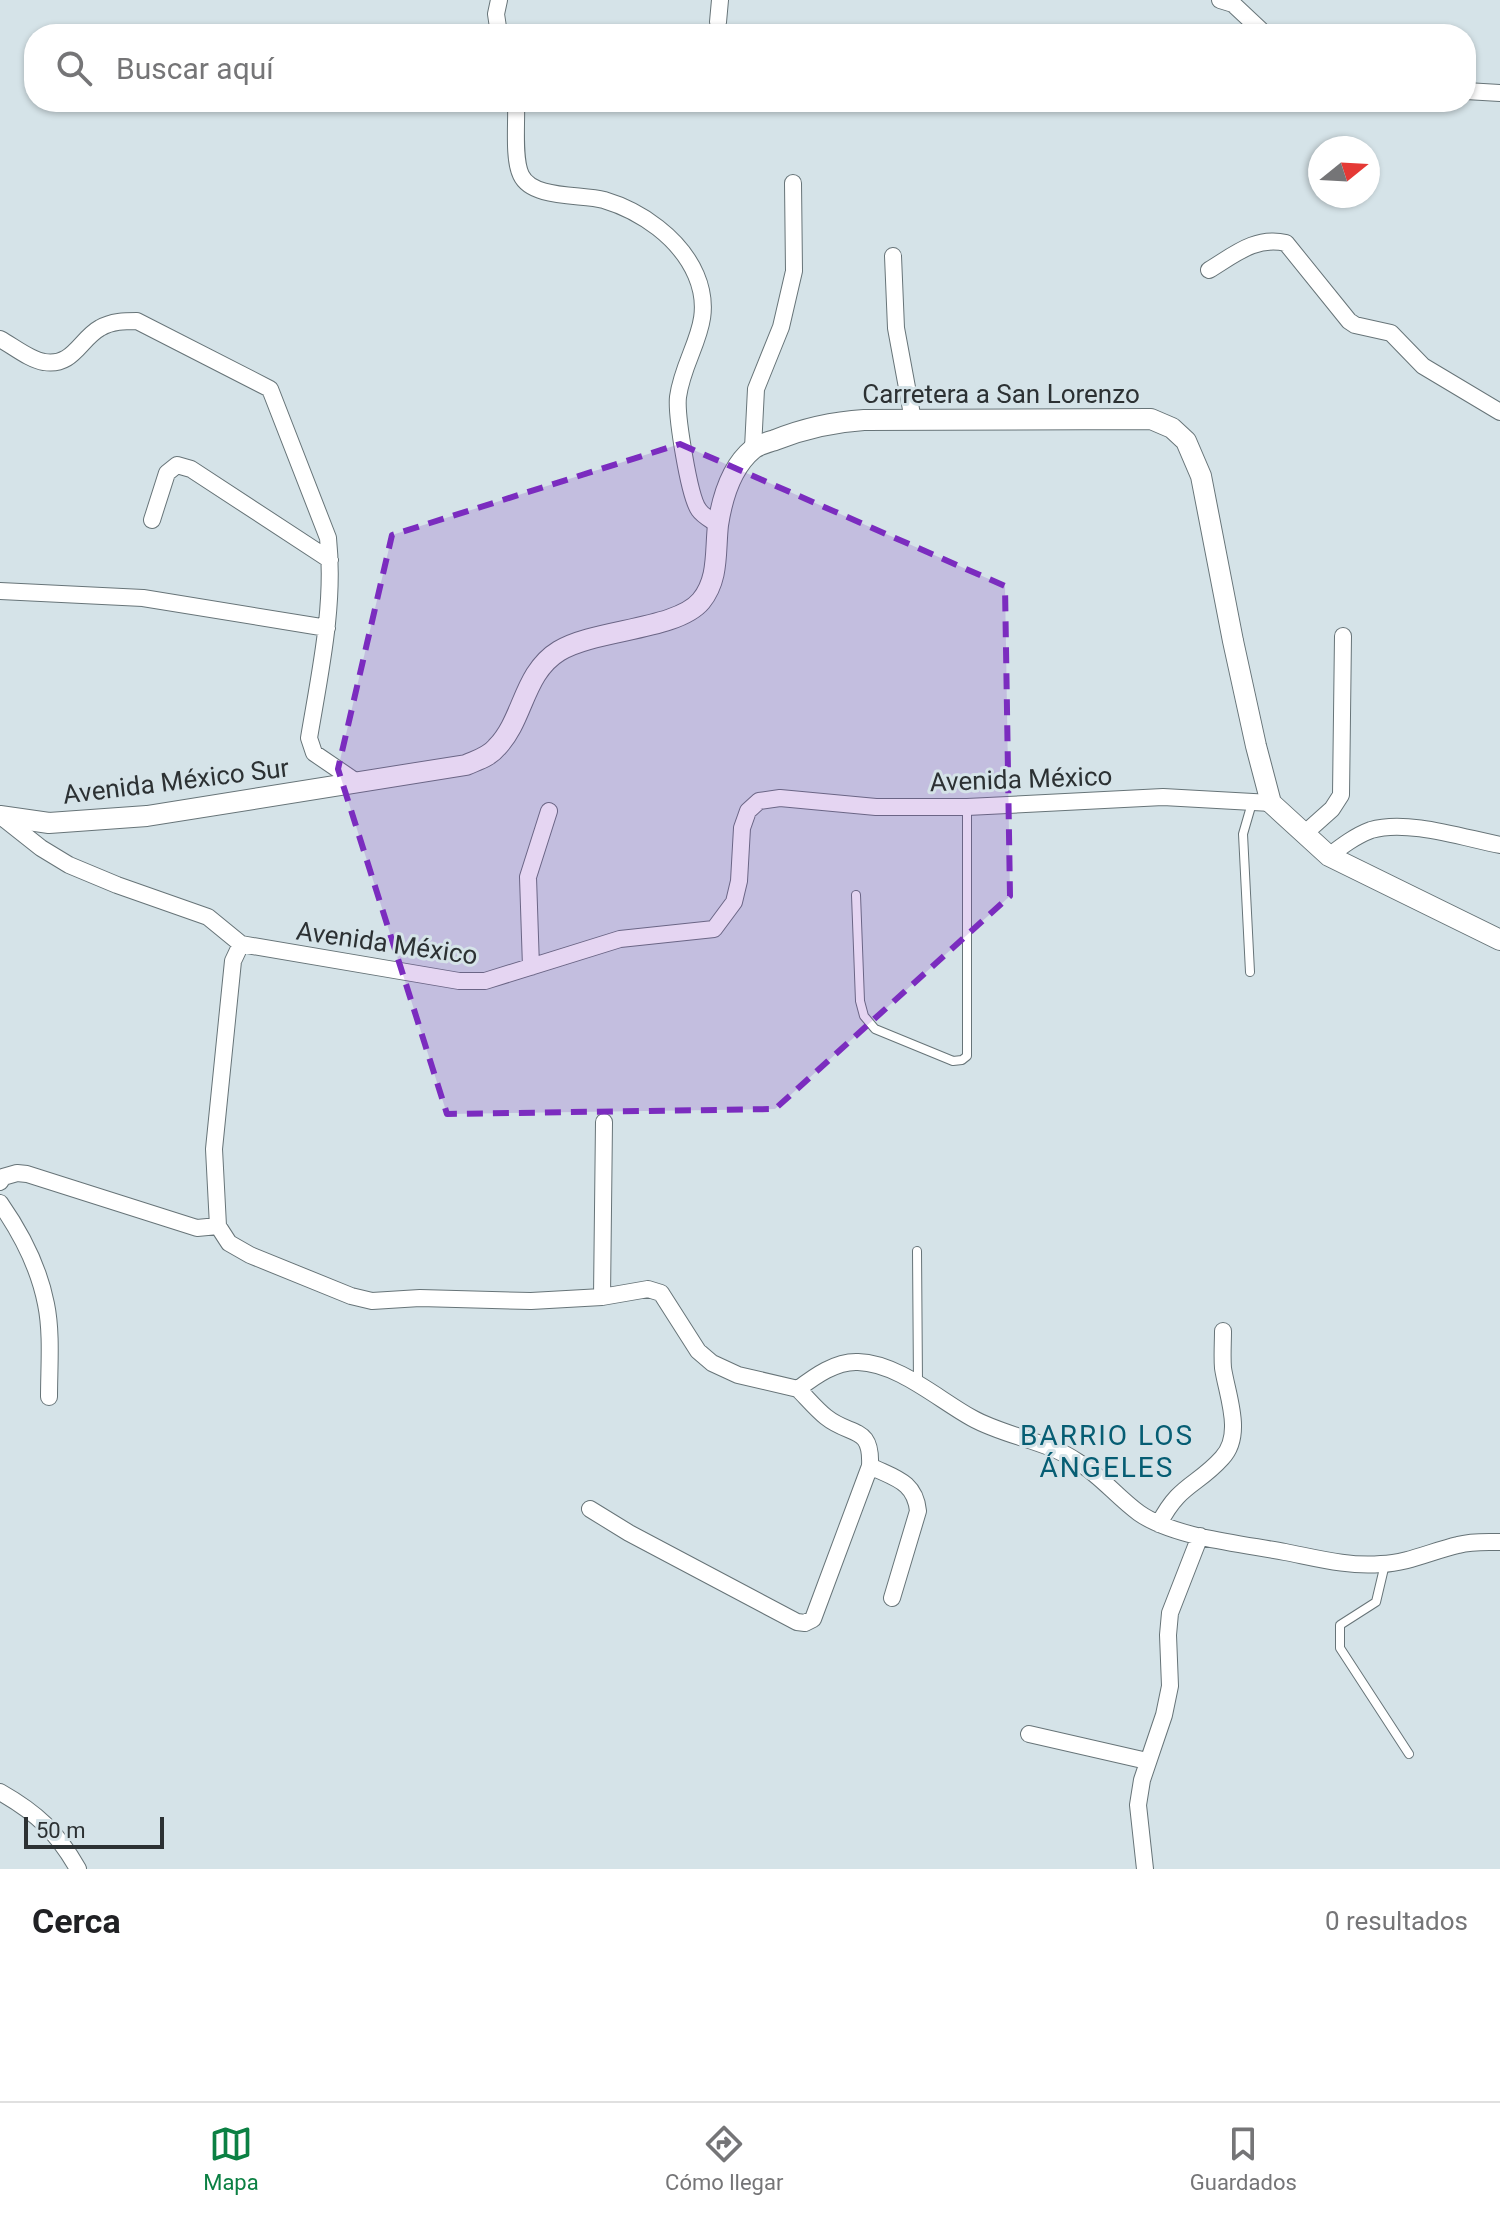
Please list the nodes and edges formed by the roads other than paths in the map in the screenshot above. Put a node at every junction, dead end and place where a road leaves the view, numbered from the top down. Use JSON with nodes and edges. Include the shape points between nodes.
{"nodes":[{"id":1,"x":499,"y":0,"type":"edge"},
{"id":2,"x":720,"y":0,"type":"edge"},
{"id":3,"x":1220,"y":0,"type":"edge"},
{"id":4,"x":718,"y":22,"type":"dead end"},
{"id":5,"x":498,"y":24,"type":"edge"},
{"id":6,"x":1254,"y":24,"type":"edge"},
{"id":7,"x":1476,"y":92,"type":"edge"},
{"id":8,"x":1500,"y":93,"type":"edge"},
{"id":9,"x":516,"y":112,"type":"edge"},
{"id":10,"x":793,"y":183,"type":"dead end"},
{"id":11,"x":893,"y":256,"type":"dead end"},
{"id":12,"x":1209,"y":270,"type":"dead end"},
{"id":13,"x":0,"y":339,"type":"edge"},
{"id":14,"x":1500,"y":412,"type":"edge"},
{"id":15,"x":913,"y":420,"type":"junction"},
{"id":16,"x":753,"y":448,"type":"junction"},
{"id":17,"x":152,"y":520,"type":"dead end"},
{"id":18,"x":718,"y":525,"type":"junction"},
{"id":19,"x":330,"y":560,"type":"junction"},
{"id":20,"x":0,"y":591,"type":"edge"},
{"id":21,"x":327,"y":628,"type":"junction"},
{"id":22,"x":1343,"y":636,"type":"dead end"},
{"id":23,"x":358,"y":783,"type":"junction"},
{"id":24,"x":1262,"y":802,"type":"junction"},
{"id":25,"x":967,"y":807,"type":"junction"},
{"id":26,"x":549,"y":811,"type":"dead end"},
{"id":27,"x":1,"y":817,"type":"edge"},
{"id":28,"x":1304,"y":834,"type":"junction"},
{"id":29,"x":1500,"y":845,"type":"edge"},
{"id":30,"x":1329,"y":856,"type":"junction"},
{"id":31,"x":856,"y":895,"type":"dead end"},
{"id":32,"x":1500,"y":940,"type":"edge"},
{"id":33,"x":241,"y":944,"type":"junction"},
{"id":34,"x":531,"y":967,"type":"junction"},
{"id":35,"x":1250,"y":972,"type":"dead end"},
{"id":36,"x":604,"y":1122,"type":"dead end"},
{"id":37,"x":0,"y":1182,"type":"edge"},
{"id":38,"x":0,"y":1203,"type":"edge"},
{"id":39,"x":218,"y":1226,"type":"junction"},
{"id":40,"x":917,"y":1251,"type":"dead end"},
{"id":41,"x":602,"y":1297,"type":"junction"},
{"id":42,"x":1223,"y":1331,"type":"dead end"},
{"id":43,"x":918,"y":1382,"type":"junction"},
{"id":44,"x":798,"y":1389,"type":"junction"},
{"id":45,"x":49,"y":1397,"type":"dead end"},
{"id":46,"x":870,"y":1466,"type":"junction"},
{"id":47,"x":590,"y":1509,"type":"dead end"},
{"id":48,"x":1159,"y":1524,"type":"junction"},
{"id":49,"x":1200,"y":1536,"type":"junction"},
{"id":50,"x":1500,"y":1542,"type":"edge"},
{"id":51,"x":1385,"y":1564,"type":"junction"},
{"id":52,"x":892,"y":1598,"type":"dead end"},
{"id":53,"x":1029,"y":1734,"type":"dead end"},
{"id":54,"x":1409,"y":1754,"type":"dead end"},
{"id":55,"x":1147,"y":1761,"type":"junction"},
{"id":56,"x":0,"y":1792,"type":"edge"},
{"id":57,"x":78,"y":1869,"type":"edge"},
{"id":58,"x":1145,"y":1869,"type":"edge"}],
"edges":[{"from":1,"to":5,"type":"street"},
{"from":2,"to":4,"type":"street"},
{"from":3,"to":6,"type":"street","via":[[1233,4]]},
{"from":7,"to":8,"type":"street"},
{"from":9,"to":18,"type":"street","via":[[519,173],[527,183],[538,191],[606,201],[644,217],[682,250],[694,270],[703,305],[702,327],[678,409],[693,493],[699,510]]},
{"from":10,"to":16,"type":"street","via":[[794,271],[781,327],[756,389]]},
{"from":11,"to":15,"type":"street","via":[[896,328]]},
{"from":12,"to":14,"type":"street","via":[[1254,243],[1286,243],[1349,321],[1391,333],[1423,366]]},
{"from":13,"to":19,"type":"street","via":[[43,362],[63,361],[99,328],[137,321],[270,389],[328,538]]},
{"from":15,"to":16,"type":"street","name":"Carretera a San Lorenzo","via":[[832,422]]},
{"from":15,"to":24,"type":"street","name":"Carretera a San Lorenzo","via":[[1151,419],[1186,441],[1201,476]]},
{"from":16,"to":18,"type":"street","via":[[732,476]]},
{"from":17,"to":19,"type":"street","via":[[167,473],[177,465]]},
{"from":18,"to":23,"type":"street","via":[[712,583],[700,602],[667,620],[583,639],[558,651],[535,676],[506,737],[485,758]]},
{"from":19,"to":21,"type":"street"},
{"from":20,"to":21,"type":"street","via":[[143,598]]},
{"from":21,"to":23,"type":"street","via":[[309,738],[314,753]]},
{"from":22,"to":28,"type":"street","via":[[1341,795]]},
{"from":23,"to":27,"type":"street","name":"Avenida México Sur","via":[[90,822]]},
{"from":24,"to":25,"type":"street","name":"Avenida México","via":[[1163,797]]},
{"from":24,"to":28,"type":"street"},
{"from":24,"to":35,"type":"lane","via":[[1243,834]]},
{"from":25,"to":31,"type":"lane","via":[[967,1056],[962,1060],[875,1029],[864,1016]]},
{"from":25,"to":34,"type":"street","name":"Avenida México","via":[[759,801],[742,828],[734,902],[714,929],[620,939]]},
{"from":26,"to":34,"type":"street","via":[[528,877]]},
{"from":27,"to":33,"type":"street","name":"Avenida México","via":[[69,865],[208,917]]},
{"from":28,"to":30,"type":"street"},
{"from":29,"to":30,"type":"street","via":[[1427,829],[1374,829]]},
{"from":30,"to":32,"type":"street"},
{"from":33,"to":34,"type":"street","name":"Avenida México","via":[[459,981],[485,981]]},
{"from":33,"to":39,"type":"street","via":[[233,961],[214,1149]]},
{"from":36,"to":41,"type":"street"},
{"from":37,"to":39,"type":"street","via":[[27,1174],[197,1228]]},
{"from":38,"to":45,"type":"street","via":[[34,1265],[47,1306]]},
{"from":39,"to":41,"type":"street","via":[[229,1243],[250,1255],[372,1301]]},
{"from":40,"to":43,"type":"lane"},
{"from":41,"to":44,"type":"street","via":[[648,1289],[661,1293],[698,1351],[712,1363]]},
{"from":42,"to":48,"type":"street","via":[[1231,1445],[1169,1504]]},
{"from":43,"to":44,"type":"street","via":[[861,1361],[818,1374]]},
{"from":43,"to":48,"type":"street","via":[[971,1418],[1067,1454]]},
{"from":44,"to":46,"type":"street","via":[[827,1418],[864,1437],[871,1447]]},
{"from":46,"to":47,"type":"street","via":[[821,1603],[805,1623]]},
{"from":46,"to":52,"type":"street","via":[[911,1487],[917,1497],[918,1511]]},
{"from":48,"to":49,"type":"street"},
{"from":49,"to":51,"type":"street","via":[[1342,1563]]},
{"from":49,"to":55,"type":"street","via":[[1170,1613],[1170,1686]]},
{"from":50,"to":51,"type":"street","via":[[1456,1545]]},
{"from":51,"to":54,"type":"lane","via":[[1376,1602],[1340,1625],[1340,1648]]},
{"from":53,"to":55,"type":"street"},
{"from":55,"to":58,"type":"street","via":[[1138,1805]]},
{"from":56,"to":57,"type":"street","via":[[47,1823]]}]}
